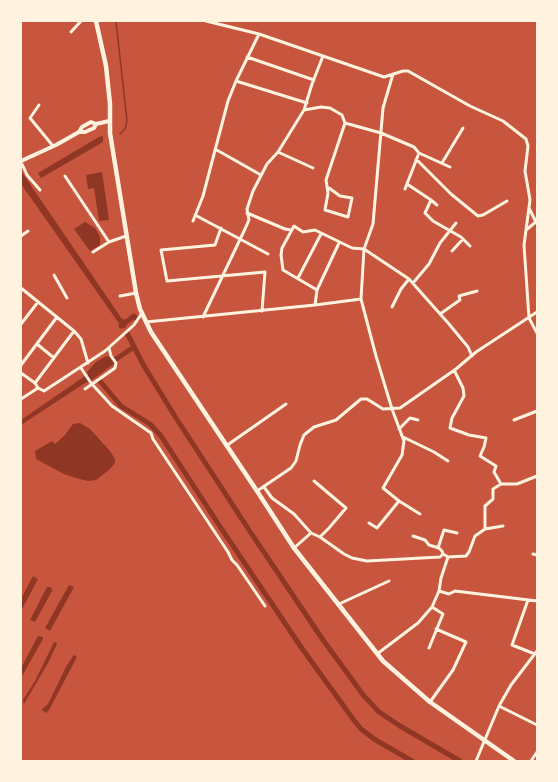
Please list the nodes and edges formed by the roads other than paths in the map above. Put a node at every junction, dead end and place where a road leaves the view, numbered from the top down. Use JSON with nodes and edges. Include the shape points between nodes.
{"nodes":[{"id":1,"x":81,"y":21,"type":"edge"},
{"id":2,"x":96,"y":21,"type":"edge"},
{"id":3,"x":206,"y":21,"type":"edge"},
{"id":4,"x":70,"y":32,"type":"dead end"},
{"id":5,"x":259,"y":34,"type":"junction"},
{"id":6,"x":323,"y":56,"type":"junction"},
{"id":7,"x":247,"y":57,"type":"junction"},
{"id":8,"x":393,"y":74,"type":"junction"},
{"id":9,"x":314,"y":80,"type":"junction"},
{"id":10,"x":236,"y":81,"type":"junction"},
{"id":11,"x":307,"y":103,"type":"junction"},
{"id":12,"x":40,"y":105,"type":"dead end"},
{"id":13,"x":304,"y":110,"type":"junction"},
{"id":14,"x":109,"y":121,"type":"junction"},
{"id":15,"x":345,"y":123,"type":"junction"},
{"id":16,"x":463,"y":128,"type":"dead end"},
{"id":17,"x":381,"y":133,"type":"junction"},
{"id":18,"x":53,"y":146,"type":"junction"},
{"id":19,"x":215,"y":149,"type":"junction"},
{"id":20,"x":278,"y":152,"type":"junction"},
{"id":21,"x":419,"y":153,"type":"junction"},
{"id":22,"x":416,"y":159,"type":"junction"},
{"id":23,"x":21,"y":162,"type":"edge"},
{"id":24,"x":442,"y":163,"type":"junction"},
{"id":25,"x":450,"y":167,"type":"dead end"},
{"id":26,"x":313,"y":168,"type":"dead end"},
{"id":27,"x":261,"y":175,"type":"junction"},
{"id":28,"x":65,"y":176,"type":"dead end"},
{"id":29,"x":407,"y":184,"type":"junction"},
{"id":30,"x":329,"y":188,"type":"dead end"},
{"id":31,"x":405,"y":189,"type":"dead end"},
{"id":32,"x":40,"y":190,"type":"dead end"},
{"id":33,"x":431,"y":200,"type":"junction"},
{"id":34,"x":506,"y":201,"type":"dead end"},
{"id":35,"x":437,"y":205,"type":"dead end"},
{"id":36,"x":529,"y":208,"type":"junction"},
{"id":37,"x":248,"y":214,"type":"junction"},
{"id":38,"x":195,"y":215,"type":"junction"},
{"id":39,"x":193,"y":221,"type":"dead end"},
{"id":40,"x":537,"y":222,"type":"edge"},
{"id":41,"x":456,"y":223,"type":"dead end"},
{"id":42,"x":221,"y":228,"type":"junction"},
{"id":43,"x":291,"y":230,"type":"junction"},
{"id":44,"x":450,"y":230,"type":"junction"},
{"id":45,"x":526,"y":230,"type":"junction"},
{"id":46,"x":28,"y":231,"type":"dead end"},
{"id":47,"x":321,"y":234,"type":"junction"},
{"id":48,"x":21,"y":236,"type":"edge"},
{"id":49,"x":126,"y":236,"type":"junction"},
{"id":50,"x":241,"y":238,"type":"junction"},
{"id":51,"x":463,"y":239,"type":"junction"},
{"id":52,"x":109,"y":242,"type":"junction"},
{"id":53,"x":340,"y":243,"type":"junction"},
{"id":54,"x":470,"y":246,"type":"dead end"},
{"id":55,"x":364,"y":250,"type":"junction"},
{"id":56,"x":452,"y":251,"type":"dead end"},
{"id":57,"x":92,"y":252,"type":"dead end"},
{"id":58,"x":268,"y":254,"type":"dead end"},
{"id":59,"x":54,"y":275,"type":"dead end"},
{"id":60,"x":222,"y":277,"type":"junction"},
{"id":61,"x":298,"y":278,"type":"junction"},
{"id":62,"x":409,"y":279,"type":"junction"},
{"id":63,"x":413,"y":283,"type":"junction"},
{"id":64,"x":21,"y":288,"type":"edge"},
{"id":65,"x":317,"y":290,"type":"junction"},
{"id":66,"x":477,"y":290,"type":"dead end"},
{"id":67,"x":136,"y":293,"type":"junction"},
{"id":68,"x":120,"y":296,"type":"dead end"},
{"id":69,"x":67,"y":298,"type":"dead end"},
{"id":70,"x":361,"y":299,"type":"junction"},
{"id":71,"x":38,"y":302,"type":"junction"},
{"id":72,"x":315,"y":305,"type":"junction"},
{"id":73,"x":392,"y":307,"type":"dead end"},
{"id":74,"x":262,"y":310,"type":"junction"},
{"id":75,"x":537,"y":312,"type":"edge"},
{"id":76,"x":142,"y":313,"type":"junction"},
{"id":77,"x":440,"y":314,"type":"junction"},
{"id":78,"x":203,"y":316,"type":"junction"},
{"id":79,"x":57,"y":317,"type":"junction"},
{"id":80,"x":529,"y":318,"type":"junction"},
{"id":81,"x":146,"y":322,"type":"junction"},
{"id":82,"x":21,"y":324,"type":"edge"},
{"id":83,"x":74,"y":331,"type":"junction"},
{"id":84,"x":537,"y":333,"type":"edge"},
{"id":85,"x":37,"y":344,"type":"junction"},
{"id":86,"x":109,"y":348,"type":"junction"},
{"id":87,"x":472,"y":356,"type":"junction"},
{"id":88,"x":54,"y":358,"type":"junction"},
{"id":89,"x":88,"y":363,"type":"junction"},
{"id":90,"x":21,"y":365,"type":"edge"},
{"id":91,"x":81,"y":368,"type":"junction"},
{"id":92,"x":454,"y":370,"type":"junction"},
{"id":93,"x":21,"y":373,"type":"edge"},
{"id":94,"x":35,"y":384,"type":"junction"},
{"id":95,"x":91,"y":384,"type":"junction"},
{"id":96,"x":38,"y":388,"type":"junction"},
{"id":97,"x":85,"y":389,"type":"dead end"},
{"id":98,"x":21,"y":399,"type":"edge"},
{"id":99,"x":286,"y":404,"type":"dead end"},
{"id":100,"x":392,"y":409,"type":"junction"},
{"id":101,"x":537,"y":411,"type":"edge"},
{"id":102,"x":418,"y":420,"type":"dead end"},
{"id":103,"x":514,"y":420,"type":"dead end"},
{"id":104,"x":399,"y":429,"type":"junction"},
{"id":105,"x":402,"y":437,"type":"junction"},
{"id":106,"x":226,"y":446,"type":"junction"},
{"id":107,"x":448,"y":461,"type":"dead end"},
{"id":108,"x":537,"y":476,"type":"edge"},
{"id":109,"x":314,"y":481,"type":"dead end"},
{"id":110,"x":501,"y":484,"type":"junction"},
{"id":111,"x":264,"y":487,"type":"junction"},
{"id":112,"x":257,"y":491,"type":"junction"},
{"id":113,"x":399,"y":501,"type":"junction"},
{"id":114,"x":420,"y":514,"type":"dead end"},
{"id":115,"x":369,"y":523,"type":"dead end"},
{"id":116,"x":503,"y":526,"type":"dead end"},
{"id":117,"x":485,"y":529,"type":"junction"},
{"id":118,"x":311,"y":533,"type":"junction"},
{"id":119,"x":457,"y":533,"type":"dead end"},
{"id":120,"x":413,"y":536,"type":"dead end"},
{"id":121,"x":320,"y":537,"type":"junction"},
{"id":122,"x":294,"y":548,"type":"junction"},
{"id":123,"x":438,"y":548,"type":"junction"},
{"id":124,"x":443,"y":554,"type":"junction"},
{"id":125,"x":448,"y":556,"type":"junction"},
{"id":126,"x":389,"y":581,"type":"dead end"},
{"id":127,"x":439,"y":591,"type":"junction"},
{"id":128,"x":528,"y":600,"type":"junction"},
{"id":129,"x":537,"y":601,"type":"edge"},
{"id":130,"x":339,"y":604,"type":"junction"},
{"id":131,"x":265,"y":606,"type":"dead end"},
{"id":132,"x":432,"y":607,"type":"junction"},
{"id":133,"x":436,"y":629,"type":"junction"},
{"id":134,"x":428,"y":648,"type":"dead end"},
{"id":135,"x":536,"y":652,"type":"edge"},
{"id":136,"x":377,"y":654,"type":"junction"},
{"id":137,"x":430,"y":702,"type":"junction"},
{"id":138,"x":499,"y":706,"type":"junction"},
{"id":139,"x":537,"y":725,"type":"edge"},
{"id":140,"x":485,"y":742,"type":"junction"},
{"id":141,"x":537,"y":752,"type":"edge"},
{"id":142,"x":477,"y":759,"type":"edge"},
{"id":143,"x":514,"y":761,"type":"edge"},
{"id":144,"x":531,"y":761,"type":"edge"}],
"edges":[{"from":1,"to":4,"type":"street"},
{"from":2,"to":14,"type":"main road","via":[[106,66]]},
{"from":3,"to":5,"type":"street"},
{"from":5,"to":6,"type":"street"},
{"from":5,"to":7,"type":"street"},
{"from":6,"to":8,"type":"street","via":[[384,78]]},
{"from":6,"to":9,"type":"street"},
{"from":7,"to":9,"type":"street"},
{"from":7,"to":10,"type":"street"},
{"from":8,"to":17,"type":"street","via":[[383,108]]},
{"from":8,"to":36,"type":"street","via":[[408,71],[502,121],[526,139],[528,146],[525,171]]},
{"from":9,"to":11,"type":"street"},
{"from":10,"to":11,"type":"street"},
{"from":10,"to":19,"type":"street"},
{"from":11,"to":13,"type":"street"},
{"from":12,"to":18,"type":"street","via":[[30,118]]},
{"from":13,"to":15,"type":"street","via":[[330,108],[342,115]]},
{"from":13,"to":20,"type":"street"},
{"from":14,"to":18,"type":"main road","via":[[96,124],[92,122]]},
{"from":14,"to":49,"type":"main road"},
{"from":15,"to":17,"type":"street"},
{"from":15,"to":30,"type":"street","via":[[326,180],[328,193],[325,210],[348,217],[352,198],[340,196]]},
{"from":16,"to":24,"type":"street"},
{"from":17,"to":21,"type":"street","via":[[414,147]]},
{"from":17,"to":55,"type":"street","via":[[373,224]]},
{"from":18,"to":23,"type":"main road"},
{"from":19,"to":27,"type":"street"},
{"from":19,"to":38,"type":"street","via":[[203,196]]},
{"from":20,"to":26,"type":"street"},
{"from":20,"to":27,"type":"street"},
{"from":21,"to":22,"type":"street"},
{"from":21,"to":24,"type":"street"},
{"from":22,"to":29,"type":"street"},
{"from":22,"to":34,"type":"street","via":[[451,194],[478,216]]},
{"from":23,"to":32,"type":"street"},
{"from":24,"to":25,"type":"street"},
{"from":27,"to":37,"type":"street","via":[[253,191],[247,209]]},
{"from":28,"to":52,"type":"street"},
{"from":29,"to":31,"type":"street"},
{"from":29,"to":33,"type":"street"},
{"from":33,"to":35,"type":"street"},
{"from":33,"to":44,"type":"street","via":[[425,213],[433,221]]},
{"from":36,"to":40,"type":"street"},
{"from":36,"to":45,"type":"street"},
{"from":37,"to":43,"type":"street"},
{"from":37,"to":50,"type":"street"},
{"from":38,"to":39,"type":"street"},
{"from":38,"to":42,"type":"street"},
{"from":40,"to":45,"type":"street"},
{"from":41,"to":44,"type":"street"},
{"from":42,"to":50,"type":"street"},
{"from":42,"to":60,"type":"street","via":[[215,245],[161,250],[167,281]]},
{"from":43,"to":47,"type":"street","via":[[294,226],[303,232],[314,230]]},
{"from":43,"to":61,"type":"street","via":[[282,248],[283,270]]},
{"from":44,"to":51,"type":"street"},
{"from":44,"to":63,"type":"street","via":[[429,264]]},
{"from":45,"to":80,"type":"street","via":[[524,246]]},
{"from":46,"to":48,"type":"street"},
{"from":47,"to":53,"type":"street"},
{"from":47,"to":61,"type":"street"},
{"from":49,"to":52,"type":"street"},
{"from":49,"to":67,"type":"main road"},
{"from":50,"to":58,"type":"street"},
{"from":50,"to":60,"type":"street"},
{"from":51,"to":54,"type":"street"},
{"from":51,"to":56,"type":"street"},
{"from":52,"to":57,"type":"street"},
{"from":53,"to":55,"type":"street"},
{"from":53,"to":65,"type":"street"},
{"from":55,"to":62,"type":"street"},
{"from":55,"to":70,"type":"street"},
{"from":59,"to":69,"type":"street"},
{"from":60,"to":74,"type":"street","via":[[264,272]]},
{"from":60,"to":78,"type":"street"},
{"from":61,"to":65,"type":"street"},
{"from":62,"to":63,"type":"street"},
{"from":62,"to":73,"type":"street"},
{"from":63,"to":77,"type":"street"},
{"from":64,"to":71,"type":"street"},
{"from":65,"to":72,"type":"street"},
{"from":66,"to":77,"type":"street","via":[[459,296],[460,300]]},
{"from":67,"to":68,"type":"street"},
{"from":67,"to":76,"type":"main road"},
{"from":70,"to":72,"type":"street"},
{"from":70,"to":100,"type":"street"},
{"from":71,"to":79,"type":"street"},
{"from":71,"to":82,"type":"street"},
{"from":72,"to":74,"type":"street"},
{"from":74,"to":78,"type":"street"},
{"from":75,"to":80,"type":"street"},
{"from":76,"to":81,"type":"main road"},
{"from":76,"to":86,"type":"street","via":[[134,325]]},
{"from":77,"to":87,"type":"street","via":[[468,347]]},
{"from":78,"to":81,"type":"street"},
{"from":79,"to":83,"type":"street"},
{"from":79,"to":85,"type":"street"},
{"from":80,"to":84,"type":"street"},
{"from":80,"to":87,"type":"street"},
{"from":81,"to":106,"type":"main road"},
{"from":83,"to":88,"type":"street"},
{"from":83,"to":89,"type":"street","via":[[81,340]]},
{"from":85,"to":88,"type":"street"},
{"from":85,"to":90,"type":"street"},
{"from":86,"to":89,"type":"street"},
{"from":86,"to":95,"type":"street","via":[[116,363],[115,368]]},
{"from":87,"to":92,"type":"street"},
{"from":88,"to":94,"type":"street"},
{"from":89,"to":91,"type":"street"},
{"from":91,"to":95,"type":"street"},
{"from":91,"to":96,"type":"street","via":[[44,391]]},
{"from":92,"to":100,"type":"street","via":[[400,408]]},
{"from":92,"to":110,"type":"street","via":[[464,396],[452,418],[450,428],[486,438],[480,456],[496,466],[494,472]]},
{"from":93,"to":94,"type":"street"},
{"from":94,"to":96,"type":"street"},
{"from":95,"to":97,"type":"street"},
{"from":95,"to":131,"type":"street","via":[[112,406],[150,433],[232,560]]},
{"from":96,"to":98,"type":"street"},
{"from":99,"to":106,"type":"street"},
{"from":100,"to":104,"type":"street"},
{"from":100,"to":111,"type":"street","via":[[382,409],[367,399],[361,399],[336,420],[314,427],[304,435],[296,461],[291,468]]},
{"from":101,"to":103,"type":"street"},
{"from":102,"to":104,"type":"street","via":[[410,418]]},
{"from":104,"to":105,"type":"street"},
{"from":105,"to":107,"type":"street"},
{"from":105,"to":113,"type":"street","via":[[402,455],[383,488]]},
{"from":106,"to":112,"type":"main road"},
{"from":108,"to":110,"type":"street","via":[[517,484]]},
{"from":109,"to":121,"type":"street","via":[[346,508]]},
{"from":110,"to":117,"type":"street","via":[[494,489],[493,499],[485,506]]},
{"from":111,"to":112,"type":"street"},
{"from":111,"to":118,"type":"street","via":[[272,498],[294,514]]},
{"from":112,"to":122,"type":"main road"},
{"from":113,"to":114,"type":"street"},
{"from":113,"to":115,"type":"street","via":[[377,528]]},
{"from":116,"to":117,"type":"street"},
{"from":117,"to":125,"type":"street","via":[[474,536],[466,556]]},
{"from":118,"to":121,"type":"street"},
{"from":118,"to":122,"type":"street"},
{"from":119,"to":123,"type":"street","via":[[444,530]]},
{"from":120,"to":123,"type":"street","via":[[424,540],[429,546]]},
{"from":121,"to":124,"type":"street","via":[[348,557],[367,561],[440,557]]},
{"from":122,"to":130,"type":"main road"},
{"from":123,"to":124,"type":"street"},
{"from":124,"to":125,"type":"street"},
{"from":125,"to":127,"type":"street"},
{"from":126,"to":130,"type":"street"},
{"from":127,"to":128,"type":"street"},
{"from":127,"to":132,"type":"street"},
{"from":128,"to":129,"type":"street"},
{"from":128,"to":135,"type":"street","via":[[512,645]]},
{"from":130,"to":136,"type":"main road"},
{"from":132,"to":133,"type":"street","via":[[443,614]]},
{"from":132,"to":136,"type":"street","via":[[418,623]]},
{"from":133,"to":134,"type":"street"},
{"from":133,"to":137,"type":"street","via":[[466,642],[453,670]]},
{"from":135,"to":138,"type":"street","via":[[510,685]]},
{"from":136,"to":137,"type":"main road"},
{"from":137,"to":140,"type":"main road"},
{"from":138,"to":139,"type":"street"},
{"from":138,"to":140,"type":"street"},
{"from":140,"to":142,"type":"street"},
{"from":140,"to":143,"type":"main road"},
{"from":141,"to":144,"type":"street"}]}
